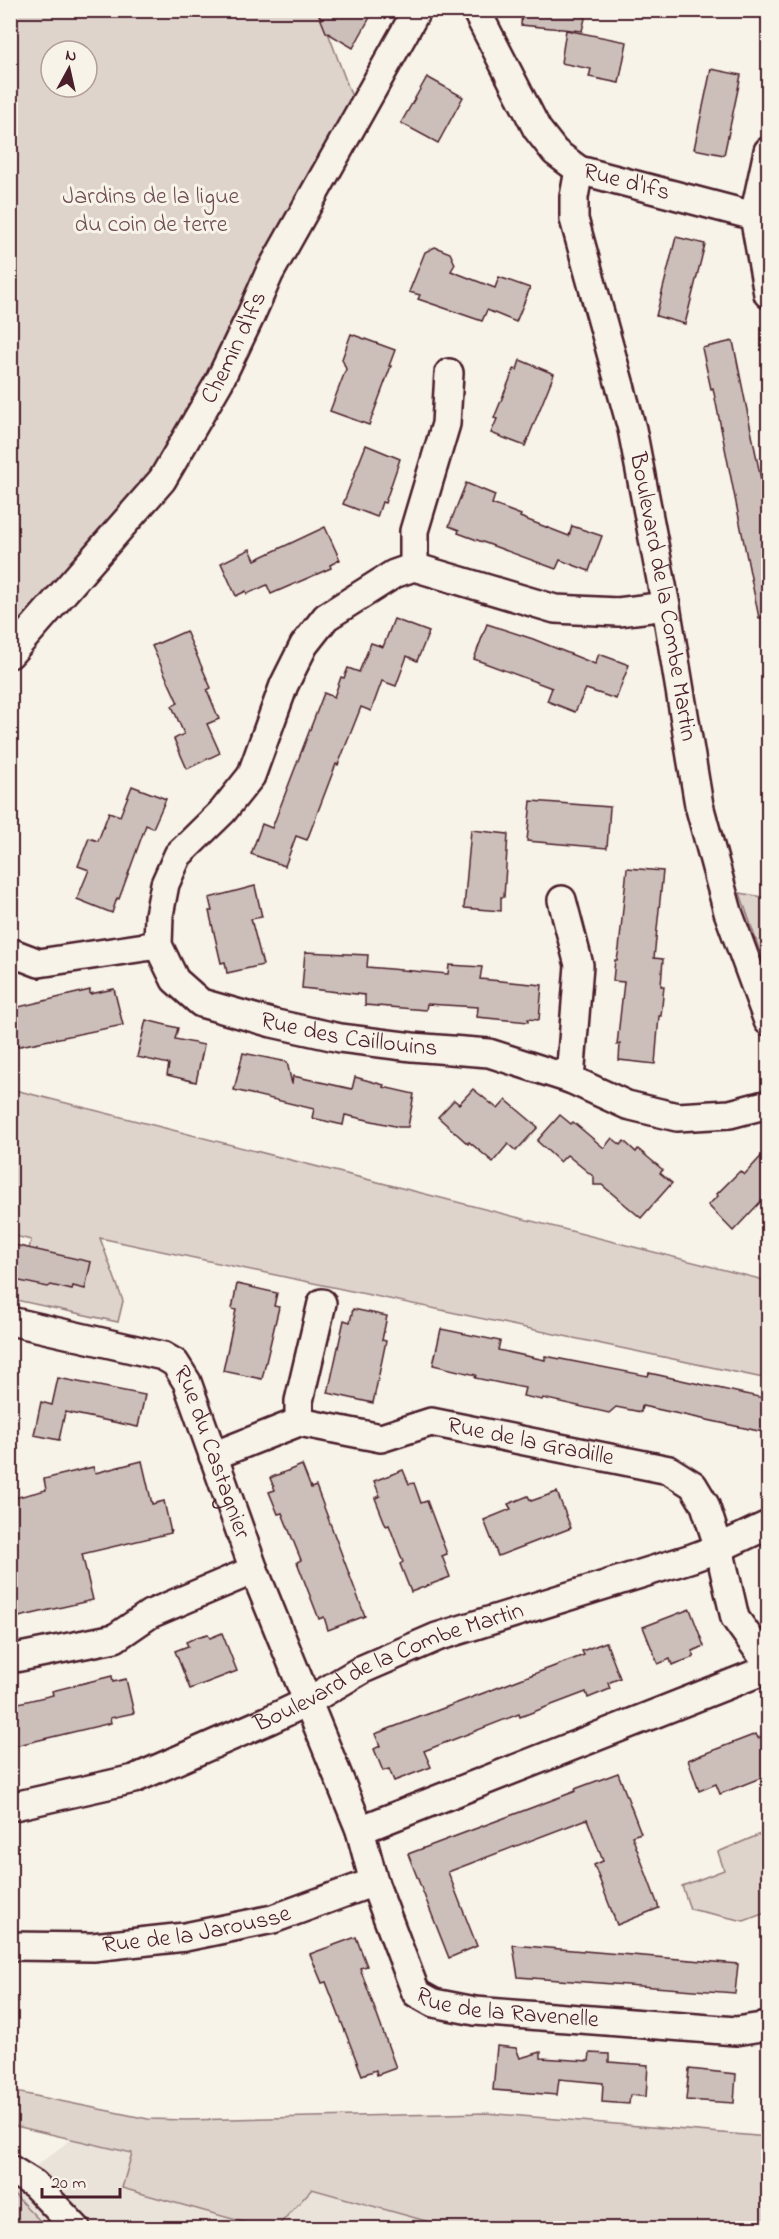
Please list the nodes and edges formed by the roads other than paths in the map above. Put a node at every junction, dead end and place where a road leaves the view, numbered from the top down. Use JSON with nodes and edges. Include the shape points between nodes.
{"nodes":[{"id":1,"x":417,"y":10,"type":"edge"},
{"id":2,"x":476,"y":10,"type":"edge"},
{"id":3,"x":768,"y":155,"type":"edge"},
{"id":4,"x":579,"y":170,"type":"junction"},
{"id":5,"x":754,"y":216,"type":"junction"},
{"id":6,"x":768,"y":294,"type":"edge"},
{"id":7,"x":448,"y":373,"type":"dead end"},
{"id":8,"x":414,"y":567,"type":"junction"},
{"id":9,"x":666,"y":606,"type":"junction"},
{"id":10,"x":10,"y":654,"type":"edge"},
{"id":11,"x":562,"y":900,"type":"dead end"},
{"id":12,"x":158,"y":945,"type":"junction"},
{"id":13,"x":10,"y":952,"type":"edge"},
{"id":14,"x":768,"y":1021,"type":"edge"},
{"id":15,"x":570,"y":1079,"type":"junction"},
{"id":16,"x":768,"y":1104,"type":"edge"},
{"id":17,"x":322,"y":1303,"type":"dead end"},
{"id":18,"x":10,"y":1321,"type":"edge"},
{"id":19,"x":299,"y":1422,"type":"junction"},
{"id":20,"x":213,"y":1456,"type":"junction"},
{"id":21,"x":768,"y":1525,"type":"edge"},
{"id":22,"x":719,"y":1548,"type":"junction"},
{"id":23,"x":254,"y":1570,"type":"junction"},
{"id":24,"x":10,"y":1659,"type":"edge"},
{"id":25,"x":768,"y":1664,"type":"edge"},
{"id":26,"x":768,"y":1669,"type":"edge"},
{"id":27,"x":307,"y":1702,"type":"junction"},
{"id":28,"x":10,"y":1807,"type":"edge"},
{"id":29,"x":360,"y":1830,"type":"junction"},
{"id":30,"x":375,"y":1882,"type":"junction"},
{"id":31,"x":10,"y":1946,"type":"edge"},
{"id":32,"x":768,"y":2026,"type":"edge"},
{"id":33,"x":10,"y":2169,"type":"edge"},
{"id":34,"x":76,"y":2229,"type":"edge"}],
"edges":[{"from":1,"to":10,"type":"street","name":"Chemin d'Ifs","via":[[269,274],[219,382],[162,480]]},
{"from":2,"to":4,"type":"street","name":"Rue d'Ifs","via":[[537,129],[555,152]]},
{"from":3,"to":5,"type":"street"},
{"from":4,"to":5,"type":"street","name":"Rue d'Ifs"},
{"from":4,"to":9,"type":"street","name":"Boulevard de la Combe Martin","via":[[574,219],[632,429]]},
{"from":5,"to":6,"type":"street"},
{"from":7,"to":8,"type":"street","via":[[446,424],[414,531]]},
{"from":8,"to":9,"type":"street","via":[[555,609],[618,612]]},
{"from":8,"to":12,"type":"street","name":"Rue des Caillouins","via":[[394,574],[326,617],[304,645],[284,685],[251,776],[223,811],[178,855],[165,884]]},
{"from":9,"to":14,"type":"street","name":"Boulevard de la Combe Martin","via":[[699,805],[728,912]]},
{"from":11,"to":15,"type":"street","via":[[579,965]]},
{"from":12,"to":13,"type":"street","via":[[39,963]]},
{"from":12,"to":15,"type":"street","name":"Rue des Caillouins","via":[[175,980],[201,1003],[340,1038],[489,1053]]},
{"from":15,"to":16,"type":"street","name":"Rue des Caillouins","via":[[627,1105],[677,1117],[730,1114]]},
{"from":17,"to":19,"type":"street","via":[[299,1401]]},
{"from":18,"to":20,"type":"street","name":"Rue du Castagnier","via":[[163,1356],[176,1363],[187,1382]]},
{"from":19,"to":20,"type":"street"},
{"from":19,"to":22,"type":"street","name":"Rue de la Gradille","via":[[381,1438],[430,1422],[669,1470],[693,1485],[705,1505]]},
{"from":20,"to":23,"type":"street","name":"Rue du Castagnier"},
{"from":21,"to":22,"type":"street","name":"Boulevard de la Combe Martin"},
{"from":22,"to":25,"type":"street","name":"Rue de la Gradille","via":[[735,1618]]},
{"from":22,"to":27,"type":"street","name":"Boulevard de la Combe Martin","via":[[437,1637],[363,1669]]},
{"from":23,"to":24,"type":"street","name":"Rue du Castagnier","via":[[150,1614],[115,1638]]},
{"from":23,"to":27,"type":"street","name":"Rue du Castagnier"},
{"from":26,"to":29,"type":"street"},
{"from":27,"to":28,"type":"street","name":"Boulevard de la Combe Martin","via":[[134,1779]]},
{"from":27,"to":29,"type":"street","name":"Rue de la Ravenelle"},
{"from":29,"to":30,"type":"street","name":"Rue de la Ravenelle"},
{"from":30,"to":31,"type":"street","name":"Rue de la Jarousse","via":[[273,1919],[185,1937],[93,1947]]},
{"from":30,"to":32,"type":"street","name":"Rue de la Ravenelle","via":[[416,1993],[434,2002],[475,2011],[725,2031]]},
{"from":33,"to":34,"type":"street","via":[[34,2184]]}]}
